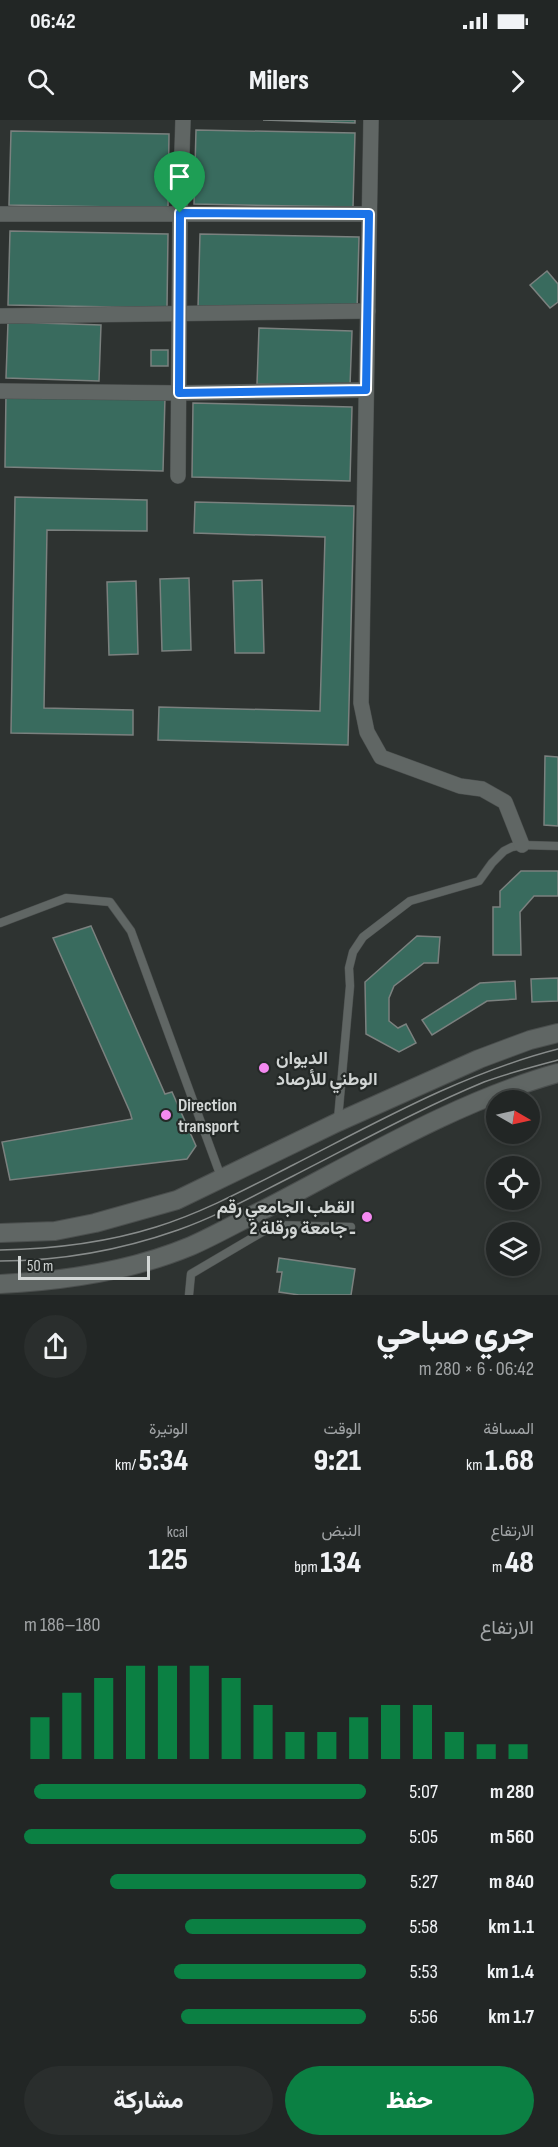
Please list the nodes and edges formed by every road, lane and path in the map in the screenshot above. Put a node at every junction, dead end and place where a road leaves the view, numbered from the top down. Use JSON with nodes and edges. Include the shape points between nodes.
{"nodes":[{"id":1,"x":183,"y":120,"type":"edge"},
{"id":2,"x":371,"y":120,"type":"edge"},
{"id":3,"x":180,"y":213,"type":"junction"},
{"id":4,"x":0,"y":214,"type":"edge"},
{"id":5,"x":369,"y":214,"type":"junction"},
{"id":6,"x":368,"y":311,"type":"junction"},
{"id":7,"x":179,"y":312,"type":"junction"},
{"id":8,"x":0,"y":316,"type":"edge"},
{"id":9,"x":366,"y":390,"type":"junction"},
{"id":10,"x":0,"y":392,"type":"edge"},
{"id":11,"x":179,"y":393,"type":"junction"},
{"id":12,"x":178,"y":477,"type":"dead end"},
{"id":13,"x":522,"y":845,"type":"junction"},
{"id":14,"x":558,"y":846,"type":"edge"},
{"id":15,"x":0,"y":923,"type":"edge"},
{"id":16,"x":558,"y":1033,"type":"edge"},
{"id":17,"x":558,"y":1073,"type":"edge"},
{"id":18,"x":338,"y":1122,"type":"junction"},
{"id":19,"x":222,"y":1178,"type":"junction"},
{"id":20,"x":351,"y":1227,"type":"dead end"},
{"id":21,"x":0,"y":1233,"type":"edge"},
{"id":22,"x":0,"y":1284,"type":"edge"},
{"id":23,"x":50,"y":1288,"type":"edge"},
{"id":24,"x":189,"y":1295,"type":"edge"}],
"edges":[{"from":1,"to":3,"type":"street"},
{"from":2,"to":5,"type":"street"},
{"from":3,"to":4,"type":"street"},
{"from":3,"to":5,"type":"street"},
{"from":3,"to":7,"type":"street"},
{"from":5,"to":6,"type":"street"},
{"from":6,"to":7,"type":"street"},
{"from":6,"to":9,"type":"street"},
{"from":7,"to":8,"type":"street"},
{"from":7,"to":11,"type":"street"},
{"from":9,"to":11,"type":"street"},
{"from":9,"to":13,"type":"street","via":[[361,703],[367,732],[381,757],[460,786],[482,789],[506,802]]},
{"from":10,"to":11,"type":"street"},
{"from":11,"to":12,"type":"street"},
{"from":13,"to":14,"type":"lane"},
{"from":13,"to":18,"type":"lane","via":[[504,850],[479,881],[410,901],[363,938],[353,952]]},
{"from":15,"to":19,"type":"lane","via":[[66,898],[110,902],[131,931]]},
{"from":16,"to":18,"type":"street","via":[[479,1059]]},
{"from":17,"to":23,"type":"street","via":[[453,1112],[191,1246]]},
{"from":18,"to":19,"type":"street"},
{"from":19,"to":21,"type":"street","via":[[177,1200],[95,1223],[55,1231]]},
{"from":20,"to":24,"type":"lane","via":[[274,1225],[191,1274]]},
{"from":22,"to":23,"type":"street"}]}
